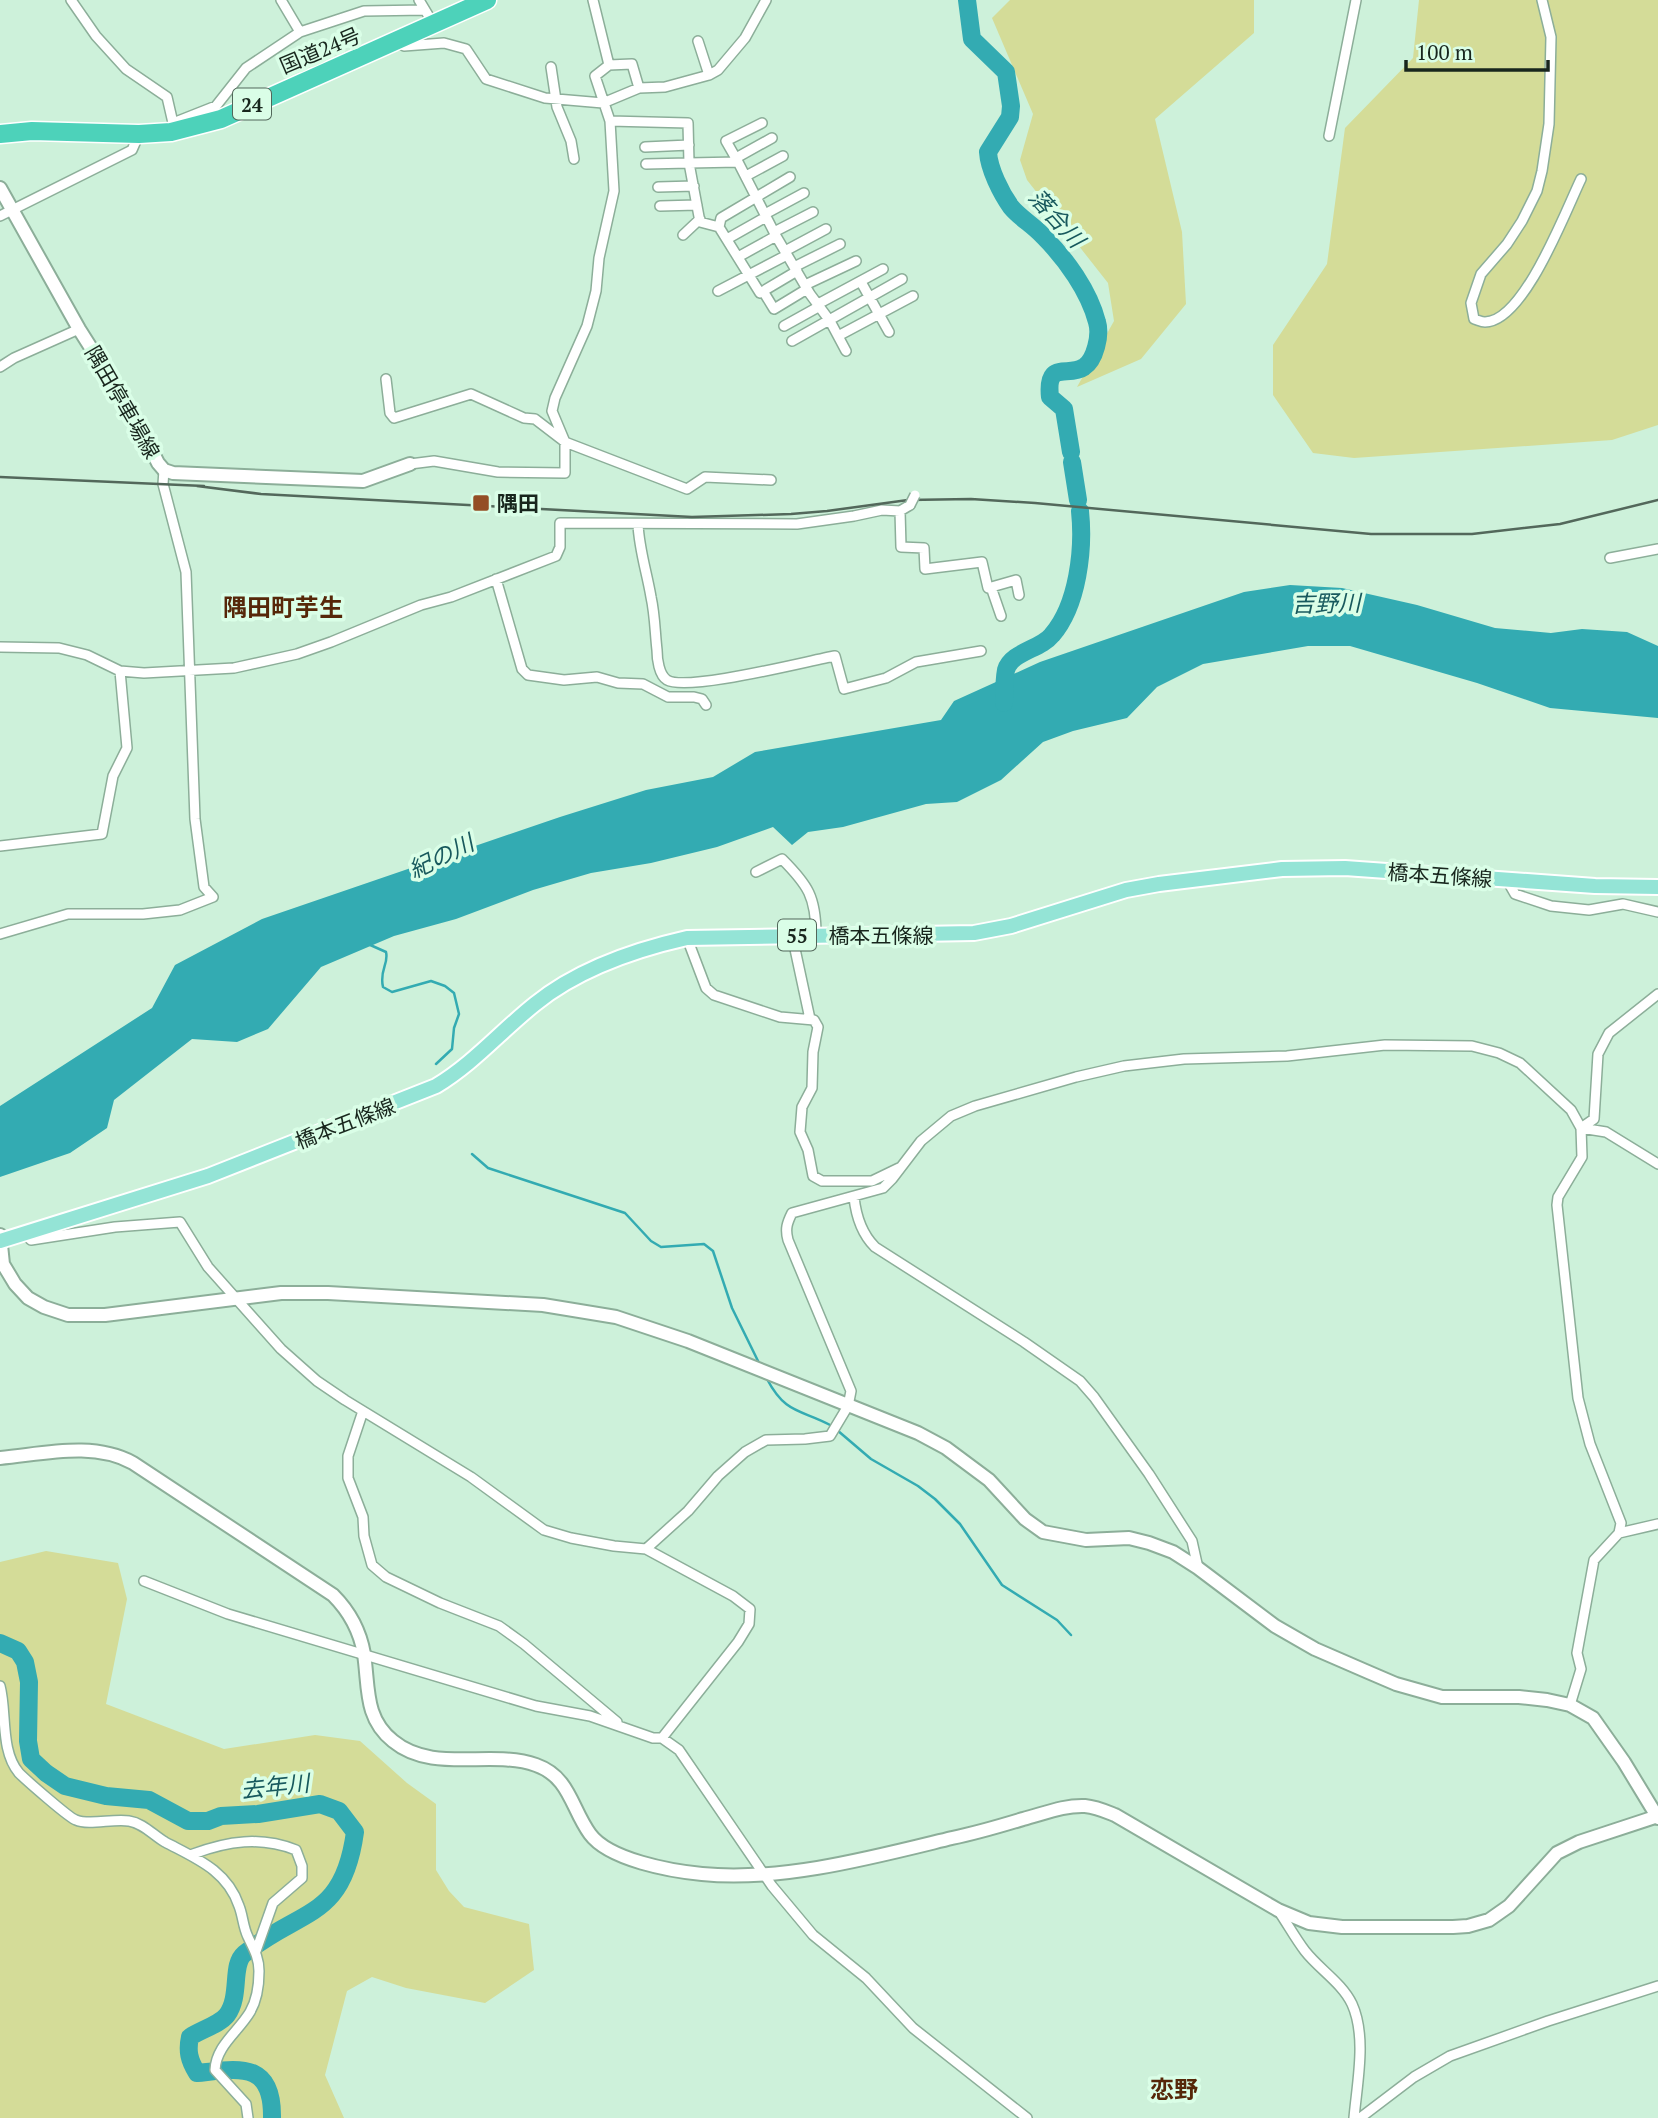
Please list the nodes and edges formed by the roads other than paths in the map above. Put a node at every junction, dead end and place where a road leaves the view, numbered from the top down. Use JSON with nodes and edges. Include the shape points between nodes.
{"nodes":[{"id":1,"x":71,"y":0,"type":"edge"},
{"id":2,"x":281,"y":0,"type":"edge"},
{"id":3,"x":419,"y":0,"type":"edge"},
{"id":4,"x":487,"y":0,"type":"edge"},
{"id":5,"x":593,"y":0,"type":"edge"},
{"id":6,"x":1356,"y":0,"type":"edge"},
{"id":7,"x":1542,"y":0,"type":"edge"},
{"id":8,"x":767,"y":1,"type":"edge"},
{"id":9,"x":430,"y":18,"type":"junction"},
{"id":10,"x":300,"y":32,"type":"junction"},
{"id":11,"x":698,"y":41,"type":"dead end"},
{"id":12,"x":397,"y":42,"type":"junction"},
{"id":13,"x":609,"y":65,"type":"junction"},
{"id":14,"x":551,"y":68,"type":"dead end"},
{"id":15,"x":709,"y":75,"type":"junction"},
{"id":16,"x":639,"y":88,"type":"junction"},
{"id":17,"x":556,"y":99,"type":"junction"},
{"id":18,"x":603,"y":103,"type":"junction"},
{"id":19,"x":610,"y":121,"type":"junction"},
{"id":20,"x":762,"y":122,"type":"dead end"},
{"id":21,"x":172,"y":127,"type":"junction"},
{"id":22,"x":0,"y":134,"type":"edge"},
{"id":23,"x":139,"y":134,"type":"junction"},
{"id":24,"x":1329,"y":136,"type":"dead end"},
{"id":25,"x":772,"y":138,"type":"dead end"},
{"id":26,"x":689,"y":145,"type":"junction"},
{"id":27,"x":645,"y":146,"type":"dead end"},
{"id":28,"x":783,"y":156,"type":"dead end"},
{"id":29,"x":574,"y":159,"type":"dead end"},
{"id":30,"x":737,"y":160,"type":"junction"},
{"id":31,"x":689,"y":163,"type":"junction"},
{"id":32,"x":646,"y":164,"type":"dead end"},
{"id":33,"x":746,"y":176,"type":"junction"},
{"id":34,"x":790,"y":177,"type":"dead end"},
{"id":35,"x":1581,"y":179,"type":"dead end"},
{"id":36,"x":694,"y":186,"type":"junction"},
{"id":37,"x":658,"y":187,"type":"dead end"},
{"id":38,"x":0,"y":188,"type":"edge"},
{"id":39,"x":804,"y":193,"type":"dead end"},
{"id":40,"x":756,"y":199,"type":"junction"},
{"id":41,"x":698,"y":205,"type":"junction"},
{"id":42,"x":660,"y":206,"type":"dead end"},
{"id":43,"x":13,"y":210,"type":"junction"},
{"id":44,"x":813,"y":212,"type":"dead end"},
{"id":45,"x":766,"y":215,"type":"junction"},
{"id":46,"x":0,"y":216,"type":"edge"},
{"id":47,"x":700,"y":219,"type":"junction"},
{"id":48,"x":719,"y":227,"type":"junction"},
{"id":49,"x":826,"y":229,"type":"dead end"},
{"id":50,"x":775,"y":234,"type":"junction"},
{"id":51,"x":683,"y":235,"type":"dead end"},
{"id":52,"x":727,"y":239,"type":"junction"},
{"id":53,"x":840,"y":244,"type":"dead end"},
{"id":54,"x":786,"y":253,"type":"junction"},
{"id":55,"x":738,"y":257,"type":"junction"},
{"id":56,"x":856,"y":261,"type":"dead end"},
{"id":57,"x":795,"y":269,"type":"junction"},
{"id":58,"x":883,"y":269,"type":"dead end"},
{"id":59,"x":750,"y":275,"type":"junction"},
{"id":60,"x":902,"y":279,"type":"dead end"},
{"id":61,"x":862,"y":282,"type":"junction"},
{"id":62,"x":806,"y":287,"type":"junction"},
{"id":63,"x":718,"y":291,"type":"dead end"},
{"id":64,"x":764,"y":291,"type":"junction"},
{"id":65,"x":913,"y":296,"type":"dead end"},
{"id":66,"x":871,"y":297,"type":"junction"},
{"id":67,"x":819,"y":305,"type":"junction"},
{"id":68,"x":880,"y":314,"type":"junction"},
{"id":69,"x":830,"y":321,"type":"junction"},
{"id":70,"x":784,"y":326,"type":"dead end"},
{"id":71,"x":79,"y":329,"type":"junction"},
{"id":72,"x":889,"y":332,"type":"dead end"},
{"id":73,"x":838,"y":336,"type":"junction"},
{"id":74,"x":792,"y":341,"type":"dead end"},
{"id":75,"x":846,"y":351,"type":"dead end"},
{"id":76,"x":0,"y":367,"type":"edge"},
{"id":77,"x":386,"y":379,"type":"dead end"},
{"id":78,"x":565,"y":442,"type":"junction"},
{"id":79,"x":410,"y":464,"type":"joint"},
{"id":80,"x":164,"y":470,"type":"junction"},
{"id":81,"x":771,"y":480,"type":"dead end"},
{"id":82,"x":916,"y":497,"type":"dead end"},
{"id":83,"x":900,"y":511,"type":"junction"},
{"id":84,"x":638,"y":524,"type":"junction"},
{"id":85,"x":1658,"y":549,"type":"edge"},
{"id":86,"x":1610,"y":558,"type":"dead end"},
{"id":87,"x":496,"y":579,"type":"junction"},
{"id":88,"x":992,"y":587,"type":"junction"},
{"id":89,"x":1020,"y":595,"type":"dead end"},
{"id":90,"x":1001,"y":616,"type":"dead end"},
{"id":91,"x":0,"y":647,"type":"edge"},
{"id":92,"x":981,"y":651,"type":"dead end"},
{"id":93,"x":190,"y":669,"type":"junction"},
{"id":94,"x":120,"y":670,"type":"junction"},
{"id":95,"x":706,"y":705,"type":"dead end"},
{"id":96,"x":0,"y":846,"type":"edge"},
{"id":97,"x":756,"y":872,"type":"dead end"},
{"id":98,"x":1507,"y":880,"type":"junction"},
{"id":99,"x":1658,"y":887,"type":"edge"},
{"id":100,"x":1658,"y":912,"type":"edge"},
{"id":101,"x":0,"y":934,"type":"edge"},
{"id":102,"x":792,"y":935,"type":"junction"},
{"id":103,"x":816,"y":935,"type":"junction"},
{"id":104,"x":687,"y":938,"type":"junction"},
{"id":105,"x":1658,"y":994,"type":"edge"},
{"id":106,"x":810,"y":1019,"type":"junction"},
{"id":107,"x":1581,"y":1128,"type":"junction"},
{"id":108,"x":1658,"y":1164,"type":"edge"},
{"id":109,"x":902,"y":1167,"type":"junction"},
{"id":110,"x":853,"y":1198,"type":"junction"},
{"id":111,"x":25,"y":1234,"type":"junction"},
{"id":112,"x":0,"y":1239,"type":"edge"},
{"id":113,"x":237,"y":1298,"type":"junction"},
{"id":114,"x":848,"y":1406,"type":"junction"},
{"id":115,"x":363,"y":1411,"type":"junction"},
{"id":116,"x":0,"y":1458,"type":"edge"},
{"id":117,"x":1658,"y":1524,"type":"edge"},
{"id":118,"x":1619,"y":1533,"type":"junction"},
{"id":119,"x":646,"y":1549,"type":"junction"},
{"id":120,"x":1198,"y":1568,"type":"junction"},
{"id":121,"x":144,"y":1581,"type":"dead end"},
{"id":122,"x":364,"y":1654,"type":"junction"},
{"id":123,"x":0,"y":1686,"type":"edge"},
{"id":124,"x":1570,"y":1705,"type":"junction"},
{"id":125,"x":623,"y":1727,"type":"junction"},
{"id":126,"x":662,"y":1738,"type":"junction"},
{"id":127,"x":1658,"y":1817,"type":"edge"},
{"id":128,"x":193,"y":1854,"type":"junction"},
{"id":129,"x":763,"y":1874,"type":"junction"},
{"id":130,"x":1278,"y":1910,"type":"junction"},
{"id":131,"x":256,"y":1951,"type":"junction"},
{"id":132,"x":1658,"y":1986,"type":"edge"},
{"id":133,"x":248,"y":2118,"type":"edge"},
{"id":134,"x":1027,"y":2118,"type":"edge"},
{"id":135,"x":1357,"y":2118,"type":"edge"}],
"edges":[{"from":1,"to":21,"type":"street","via":[[126,69],[167,97]]},
{"from":2,"to":10,"type":"street"},
{"from":3,"to":9,"type":"street"},
{"from":4,"to":9,"type":"highway","name":"国道24号","number":"24"},
{"from":5,"to":13,"type":"street"},
{"from":6,"to":24,"type":"street"},
{"from":7,"to":35,"type":"street","via":[[1551,37],[1549,124],[1542,171],[1522,221],[1481,274],[1471,303],[1474,319],[1486,322],[1509,311],[1539,269]]},
{"from":8,"to":15,"type":"street","via":[[745,38]]},
{"from":9,"to":10,"type":"street","via":[[364,11]]},
{"from":9,"to":12,"type":"highway","name":"国道24号","number":"24"},
{"from":10,"to":21,"type":"street","via":[[246,68],[216,106]]},
{"from":11,"to":15,"type":"street"},
{"from":12,"to":17,"type":"street","via":[[466,49],[486,79]]},
{"from":12,"to":21,"type":"highway","name":"国道24号","number":"24","via":[[221,119]]},
{"from":13,"to":16,"type":"street","via":[[632,64]]},
{"from":13,"to":18,"type":"street","via":[[595,76]]},
{"from":14,"to":17,"type":"street"},
{"from":15,"to":16,"type":"street","via":[[665,87]]},
{"from":16,"to":18,"type":"street"},
{"from":17,"to":18,"type":"street"},
{"from":17,"to":29,"type":"street"},
{"from":18,"to":19,"type":"street"},
{"from":19,"to":26,"type":"street","via":[[688,123]]},
{"from":19,"to":78,"type":"street","via":[[614,191],[596,291],[587,326],[552,411]]},
{"from":20,"to":30,"type":"street","via":[[726,141]]},
{"from":21,"to":23,"type":"highway","name":"国道24号","number":"24"},
{"from":22,"to":23,"type":"highway","name":"国道24号","number":"24"},
{"from":23,"to":43,"type":"street","via":[[132,150]]},
{"from":25,"to":30,"type":"street"},
{"from":26,"to":27,"type":"street"},
{"from":26,"to":31,"type":"street"},
{"from":28,"to":33,"type":"street"},
{"from":30,"to":31,"type":"street"},
{"from":30,"to":33,"type":"street"},
{"from":31,"to":32,"type":"street"},
{"from":31,"to":36,"type":"street"},
{"from":33,"to":40,"type":"street"},
{"from":34,"to":40,"type":"street"},
{"from":36,"to":37,"type":"street"},
{"from":36,"to":41,"type":"street"},
{"from":38,"to":43,"type":"street","name":"隅田停車場線"},
{"from":39,"to":45,"type":"street"},
{"from":40,"to":45,"type":"street"},
{"from":40,"to":48,"type":"street","via":[[721,218]]},
{"from":41,"to":42,"type":"street"},
{"from":41,"to":47,"type":"street"},
{"from":43,"to":46,"type":"street"},
{"from":43,"to":71,"type":"street","name":"隅田停車場線"},
{"from":44,"to":50,"type":"street"},
{"from":45,"to":50,"type":"street"},
{"from":45,"to":52,"type":"street"},
{"from":47,"to":48,"type":"street"},
{"from":47,"to":51,"type":"street"},
{"from":48,"to":52,"type":"street"},
{"from":49,"to":54,"type":"street"},
{"from":50,"to":54,"type":"street"},
{"from":50,"to":55,"type":"street"},
{"from":52,"to":55,"type":"street"},
{"from":53,"to":57,"type":"street"},
{"from":54,"to":57,"type":"street"},
{"from":54,"to":59,"type":"street"},
{"from":55,"to":59,"type":"street"},
{"from":56,"to":62,"type":"street"},
{"from":57,"to":62,"type":"street"},
{"from":57,"to":64,"type":"street"},
{"from":58,"to":61,"type":"street"},
{"from":59,"to":63,"type":"street"},
{"from":59,"to":64,"type":"street","via":[[760,293]]},
{"from":60,"to":66,"type":"street"},
{"from":61,"to":66,"type":"street"},
{"from":61,"to":67,"type":"street"},
{"from":62,"to":64,"type":"street","via":[[774,309]]},
{"from":62,"to":67,"type":"street"},
{"from":65,"to":68,"type":"street"},
{"from":66,"to":68,"type":"street"},
{"from":66,"to":69,"type":"street"},
{"from":67,"to":69,"type":"street"},
{"from":67,"to":70,"type":"street"},
{"from":68,"to":72,"type":"street"},
{"from":68,"to":73,"type":"street"},
{"from":69,"to":73,"type":"street"},
{"from":69,"to":74,"type":"street"},
{"from":71,"to":76,"type":"street"},
{"from":71,"to":80,"type":"street","name":"隅田停車場線"},
{"from":73,"to":75,"type":"street"},
{"from":77,"to":78,"type":"street","via":[[394,418],[471,394],[535,419]]},
{"from":78,"to":79,"type":"street","via":[[565,473],[498,472],[434,460]]},
{"from":78,"to":81,"type":"street","via":[[687,489],[705,477]]},
{"from":79,"to":80,"type":"street","name":"隅田停車場線","via":[[363,481],[209,476]]},
{"from":80,"to":93,"type":"street","via":[[163,484],[186,572]]},
{"from":82,"to":83,"type":"street"},
{"from":83,"to":84,"type":"street","via":[[797,524]]},
{"from":83,"to":88,"type":"street","via":[[901,547],[924,548],[925,569],[982,562],[988,587]]},
{"from":84,"to":87,"type":"street","via":[[560,523],[556,556]]},
{"from":84,"to":92,"type":"street","via":[[657,657],[666,680],[699,682],[835,656],[845,689],[886,678],[916,662]]},
{"from":85,"to":86,"type":"street"},
{"from":87,"to":93,"type":"street","via":[[297,654],[234,668]]},
{"from":87,"to":95,"type":"street","via":[[522,669],[528,675],[643,684],[668,697],[702,699]]},
{"from":88,"to":89,"type":"street","via":[[1016,580]]},
{"from":88,"to":90,"type":"street"},
{"from":91,"to":94,"type":"street","via":[[59,648]]},
{"from":93,"to":94,"type":"street"},
{"from":93,"to":101,"type":"street","via":[[195,819],[204,887],[213,897],[180,910],[68,914]]},
{"from":94,"to":96,"type":"street","via":[[127,748],[113,776],[102,834]]},
{"from":97,"to":103,"type":"street","via":[[782,859],[805,882],[816,914]]},
{"from":98,"to":99,"type":"main road","name":"橋本五條線","number":"55"},
{"from":98,"to":100,"type":"street","via":[[1515,894],[1551,906],[1589,911],[1623,904]]},
{"from":98,"to":103,"type":"main road","name":"橋本五條線","number":"55","via":[[1345,868],[1282,869],[1126,890],[974,933]]},
{"from":102,"to":103,"type":"main road","name":"橋本五條線","number":"55"},
{"from":102,"to":104,"type":"main road","name":"橋本五條線","number":"55"},
{"from":102,"to":106,"type":"street"},
{"from":104,"to":106,"type":"street","via":[[706,988],[714,995],[780,1017]]},
{"from":104,"to":111,"type":"main road","name":"橋本五條線","number":"55","via":[[653,946],[572,980],[537,1002],[460,1072],[436,1086],[208,1176]]},
{"from":105,"to":107,"type":"street","via":[[1609,1033],[1598,1054],[1594,1119]]},
{"from":106,"to":109,"type":"street","via":[[818,1027],[812,1088],[802,1107],[800,1132],[813,1176],[822,1181],[872,1181]]},
{"from":107,"to":108,"type":"street","via":[[1605,1132]]},
{"from":107,"to":109,"type":"street","via":[[1571,1110],[1509,1058],[1472,1046],[1385,1045],[1287,1056],[1184,1059],[1076,1077],[951,1116],[921,1142]]},
{"from":107,"to":118,"type":"street","via":[[1583,1157],[1557,1205],[1578,1398],[1590,1444],[1621,1523]]},
{"from":109,"to":110,"type":"street","via":[[883,1188]]},
{"from":110,"to":114,"type":"street","via":[[792,1213],[785,1231],[851,1391]]},
{"from":110,"to":120,"type":"street","via":[[860,1223],[875,1247],[1080,1381],[1192,1541]]},
{"from":111,"to":112,"type":"main road","name":"橋本五條線","number":"55"},
{"from":111,"to":113,"type":"street","via":[[32,1240],[180,1222],[208,1267]]},
{"from":112,"to":113,"type":"street","via":[[3,1264],[15,1284],[44,1307],[68,1315],[105,1315]]},
{"from":113,"to":114,"type":"street","via":[[328,1293],[543,1305],[616,1317]]},
{"from":113,"to":115,"type":"street","via":[[281,1349],[317,1381]]},
{"from":114,"to":119,"type":"street","via":[[830,1436],[766,1440],[745,1452]]},
{"from":114,"to":120,"type":"street","via":[[946,1448],[989,1480],[1042,1532],[1086,1540],[1129,1538],[1173,1552]]},
{"from":115,"to":119,"type":"street","via":[[471,1477],[544,1530]]},
{"from":115,"to":125,"type":"street","via":[[348,1456],[348,1478],[363,1517],[372,1565],[386,1577],[440,1603],[499,1626]]},
{"from":116,"to":122,"type":"street","via":[[93,1451],[127,1460],[333,1595],[355,1623]]},
{"from":117,"to":118,"type":"street"},
{"from":118,"to":124,"type":"street","via":[[1594,1560],[1577,1653],[1581,1669]]},
{"from":119,"to":126,"type":"street","via":[[750,1609],[749,1624],[738,1642]]},
{"from":120,"to":124,"type":"street","via":[[1275,1626],[1396,1684],[1442,1697],[1519,1697]]},
{"from":121,"to":122,"type":"street","via":[[228,1614]]},
{"from":122,"to":125,"type":"street"},
{"from":122,"to":129,"type":"street","via":[[373,1718],[388,1737],[410,1752],[520,1762],[549,1771],[570,1793],[591,1835],[607,1849],[629,1858],[703,1874]]},
{"from":123,"to":128,"type":"street","via":[[8,1747],[18,1772],[76,1821],[129,1821]]},
{"from":124,"to":127,"type":"street","via":[[1593,1718]]},
{"from":125,"to":126,"type":"street"},
{"from":126,"to":129,"type":"street","via":[[679,1749]]},
{"from":127,"to":130,"type":"street","via":[[1567,1847],[1548,1861],[1499,1915],[1479,1923],[1325,1926]]},
{"from":128,"to":131,"type":"street","via":[[231,1888]]},
{"from":128,"to":131,"type":"street","via":[[246,1840],[279,1843],[296,1850],[302,1878],[274,1903]]},
{"from":129,"to":130,"type":"street","via":[[803,1870],[1089,1806],[1115,1815]]},
{"from":129,"to":134,"type":"street","via":[[813,1935],[866,1978],[913,2028]]},
{"from":130,"to":135,"type":"street","via":[[1304,1950],[1352,2005],[1359,2044]]},
{"from":131,"to":133,"type":"street","via":[[257,1997],[216,2057],[215,2070],[246,2104]]},
{"from":132,"to":135,"type":"street","via":[[1450,2056]]}]}
